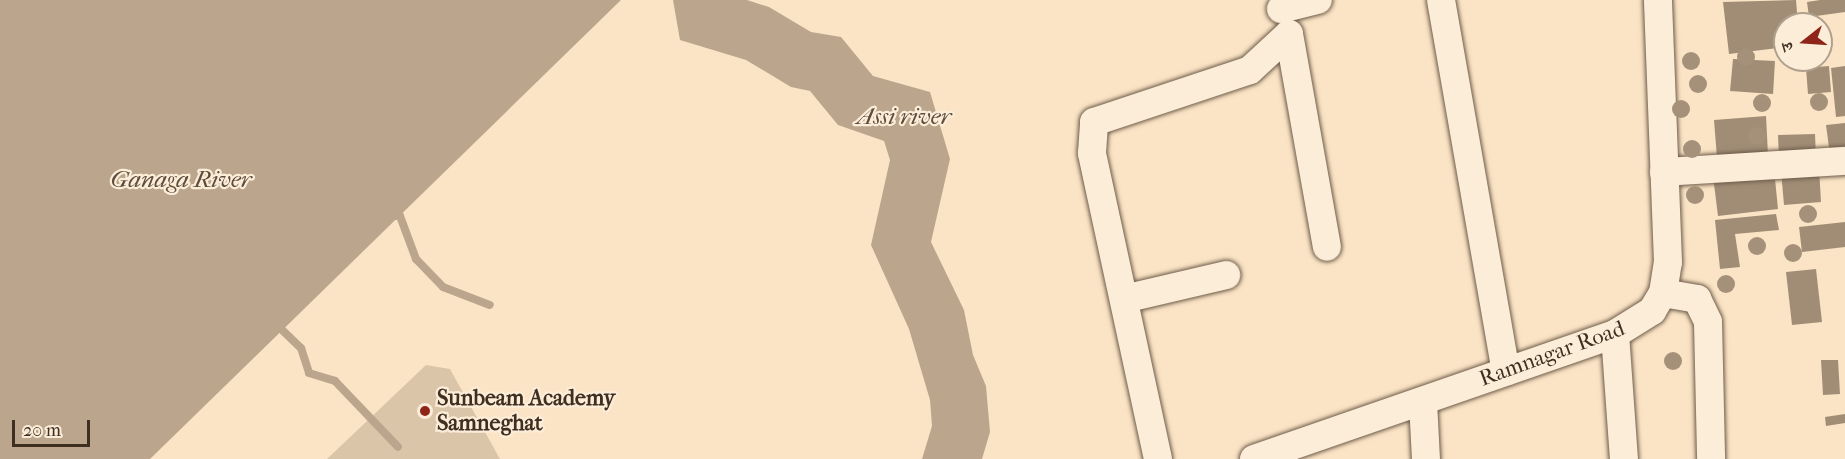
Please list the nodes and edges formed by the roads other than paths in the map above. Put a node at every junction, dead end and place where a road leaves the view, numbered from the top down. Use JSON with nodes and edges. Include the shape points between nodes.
{"nodes":[{"id":1,"x":1318,"y":0,"type":"edge"},
{"id":2,"x":1441,"y":0,"type":"edge"},
{"id":3,"x":1658,"y":0,"type":"edge"},
{"id":4,"x":1282,"y":14,"type":"edge"},
{"id":5,"x":1845,"y":161,"type":"edge"},
{"id":6,"x":1664,"y":172,"type":"junction"},
{"id":7,"x":1327,"y":247,"type":"dead end"},
{"id":8,"x":1226,"y":275,"type":"dead end"},
{"id":9,"x":1663,"y":293,"type":"junction"},
{"id":10,"x":1124,"y":299,"type":"junction"},
{"id":11,"x":1615,"y":334,"type":"junction"},
{"id":12,"x":1506,"y":371,"type":"junction"},
{"id":13,"x":1423,"y":402,"type":"junction"},
{"id":14,"x":1158,"y":459,"type":"edge"},
{"id":15,"x":1254,"y":459,"type":"edge"},
{"id":16,"x":1426,"y":459,"type":"edge"},
{"id":17,"x":1624,"y":459,"type":"edge"},
{"id":18,"x":1712,"y":459,"type":"edge"}],
"edges":[{"from":1,"to":4,"type":"street"},
{"from":2,"to":12,"type":"street"},
{"from":3,"to":6,"type":"street"},
{"from":4,"to":7,"type":"street"},
{"from":4,"to":10,"type":"street","via":[[1250,70],[1094,122],[1092,153]]},
{"from":5,"to":6,"type":"street"},
{"from":6,"to":9,"type":"street","via":[[1668,262]]},
{"from":8,"to":10,"type":"street"},
{"from":9,"to":11,"type":"street","name":"Ramnagar Road","via":[[1652,311]]},
{"from":9,"to":18,"type":"street","via":[[1696,299],[1708,322]]},
{"from":10,"to":14,"type":"street"},
{"from":11,"to":12,"type":"street","name":"Ramnagar Road"},
{"from":11,"to":17,"type":"street"},
{"from":12,"to":13,"type":"street","name":"Ramnagar Road"},
{"from":13,"to":15,"type":"street","name":"Ramnagar Road"},
{"from":13,"to":16,"type":"street"}]}
